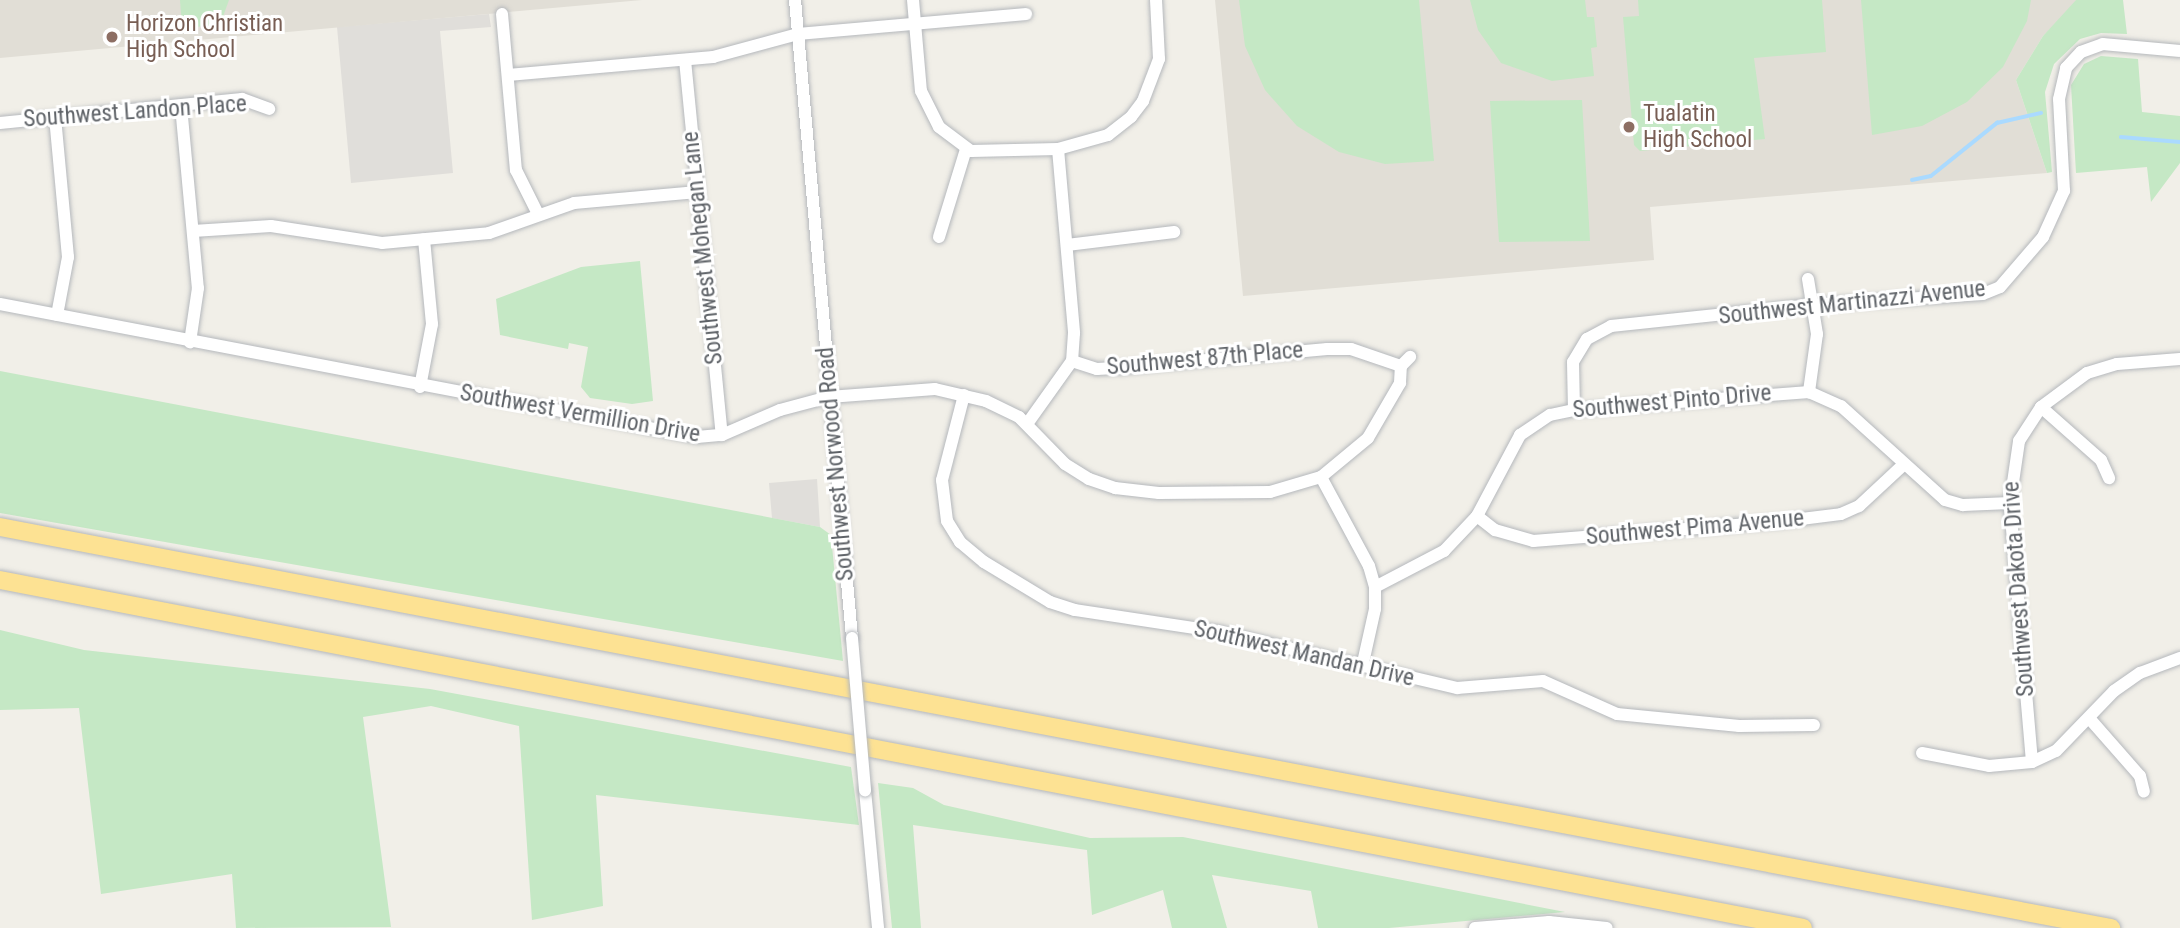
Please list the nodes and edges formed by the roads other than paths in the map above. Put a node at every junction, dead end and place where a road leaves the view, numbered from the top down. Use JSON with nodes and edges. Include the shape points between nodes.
{"nodes":[{"id":1,"x":794,"y":0,"type":"edge"},
{"id":2,"x":913,"y":0,"type":"edge"},
{"id":3,"x":1156,"y":0,"type":"edge"},
{"id":4,"x":502,"y":14,"type":"dead end"},
{"id":5,"x":1026,"y":14,"type":"dead end"},
{"id":6,"x":916,"y":23,"type":"junction"},
{"id":7,"x":798,"y":34,"type":"junction"},
{"id":8,"x":2180,"y":51,"type":"edge"},
{"id":9,"x":685,"y":60,"type":"junction"},
{"id":10,"x":508,"y":75,"type":"junction"},
{"id":11,"x":181,"y":106,"type":"junction"},
{"id":12,"x":269,"y":109,"type":"dead end"},
{"id":13,"x":55,"y":117,"type":"junction"},
{"id":14,"x":0,"y":123,"type":"edge"},
{"id":15,"x":966,"y":149,"type":"junction"},
{"id":16,"x":1058,"y":149,"type":"junction"},
{"id":17,"x":698,"y":192,"type":"junction"},
{"id":18,"x":538,"y":214,"type":"junction"},
{"id":19,"x":193,"y":231,"type":"junction"},
{"id":20,"x":1174,"y":232,"type":"dead end"},
{"id":21,"x":939,"y":237,"type":"dead end"},
{"id":22,"x":424,"y":239,"type":"junction"},
{"id":23,"x":1067,"y":246,"type":"junction"},
{"id":24,"x":1808,"y":279,"type":"dead end"},
{"id":25,"x":0,"y":304,"type":"edge"},
{"id":26,"x":1812,"y":305,"type":"junction"},
{"id":27,"x":57,"y":315,"type":"junction"},
{"id":28,"x":190,"y":342,"type":"junction"},
{"id":29,"x":2180,"y":359,"type":"edge"},
{"id":30,"x":1072,"y":361,"type":"junction"},
{"id":31,"x":1406,"y":362,"type":"joint"},
{"id":32,"x":420,"y":387,"type":"junction"},
{"id":33,"x":1809,"y":392,"type":"junction"},
{"id":34,"x":964,"y":395,"type":"junction"},
{"id":35,"x":829,"y":397,"type":"junction"},
{"id":36,"x":2041,"y":407,"type":"junction"},
{"id":37,"x":1574,"y":410,"type":"junction"},
{"id":38,"x":1027,"y":424,"type":"junction"},
{"id":39,"x":722,"y":435,"type":"junction"},
{"id":40,"x":1902,"y":466,"type":"junction"},
{"id":41,"x":1321,"y":477,"type":"junction"},
{"id":42,"x":2109,"y":478,"type":"dead end"},
{"id":43,"x":2010,"y":503,"type":"junction"},
{"id":44,"x":1477,"y":516,"type":"junction"},
{"id":45,"x":0,"y":527,"type":"edge"},
{"id":46,"x":0,"y":580,"type":"edge"},
{"id":47,"x":1375,"y":587,"type":"junction"},
{"id":48,"x":2180,"y":658,"type":"edge"},
{"id":49,"x":1362,"y":667,"type":"junction"},
{"id":50,"x":2089,"y":718,"type":"junction"},
{"id":51,"x":1814,"y":725,"type":"dead end"},
{"id":52,"x":1922,"y":753,"type":"dead end"},
{"id":53,"x":2032,"y":762,"type":"junction"},
{"id":54,"x":2144,"y":792,"type":"dead end"},
{"id":55,"x":878,"y":928,"type":"edge"},
{"id":56,"x":1475,"y":928,"type":"edge"},
{"id":57,"x":1607,"y":928,"type":"edge"},
{"id":58,"x":1803,"y":928,"type":"edge"},
{"id":59,"x":2111,"y":928,"type":"edge"}],
"edges":[{"from":1,"to":7,"type":"street","name":"Southwest Norwood Road"},
{"from":2,"to":6,"type":"street"},
{"from":3,"to":16,"type":"street","via":[[1160,59],[1143,100],[1131,117],[1108,135]]},
{"from":4,"to":10,"type":"street"},
{"from":5,"to":6,"type":"street"},
{"from":6,"to":7,"type":"street"},
{"from":6,"to":15,"type":"street","via":[[920,91],[928,110],[954,142]]},
{"from":7,"to":9,"type":"street","via":[[730,54]]},
{"from":7,"to":35,"type":"street","name":"Southwest Norwood Road"},
{"from":8,"to":26,"type":"street","name":"Southwest Martinazzi Avenue","via":[[2103,44],[2081,52],[2066,68],[2059,99],[2064,191],[2043,237],[2000,286],[1983,294]]},
{"from":9,"to":10,"type":"street"},
{"from":9,"to":17,"type":"street","name":"Southwest Mohegan Lane"},
{"from":10,"to":18,"type":"street","via":[[516,170]]},
{"from":11,"to":12,"type":"street","name":"Southwest Landon Place","via":[[242,99]]},
{"from":11,"to":13,"type":"street","name":"Southwest Landon Place"},
{"from":11,"to":19,"type":"street"},
{"from":13,"to":14,"type":"street","name":"Southwest Landon Place"},
{"from":13,"to":27,"type":"street","via":[[68,257]]},
{"from":15,"to":16,"type":"street","via":[[986,153]]},
{"from":15,"to":21,"type":"street"},
{"from":16,"to":23,"type":"street"},
{"from":17,"to":18,"type":"street","via":[[574,203]]},
{"from":17,"to":39,"type":"street","name":"Southwest Mohegan Lane"},
{"from":18,"to":22,"type":"street","via":[[489,233]]},
{"from":19,"to":22,"type":"street","via":[[271,226],[361,242]]},
{"from":19,"to":28,"type":"street","via":[[198,305]]},
{"from":20,"to":23,"type":"street"},
{"from":22,"to":32,"type":"street","via":[[432,324]]},
{"from":23,"to":30,"type":"street"},
{"from":24,"to":26,"type":"street"},
{"from":25,"to":27,"type":"street","name":"Southwest Vermillion Drive"},
{"from":26,"to":33,"type":"street","via":[[1816,334]]},
{"from":26,"to":37,"type":"street","name":"Southwest Martinazzi Avenue","via":[[1602,329],[1587,339],[1573,362]]},
{"from":27,"to":28,"type":"street","name":"Southwest Vermillion Drive"},
{"from":28,"to":32,"type":"street","name":"Southwest Vermillion Drive"},
{"from":29,"to":36,"type":"street","name":"Southwest Dakota Drive","via":[[2100,368],[2068,384]]},
{"from":30,"to":31,"type":"street","name":"Southwest 87th Place","via":[[1097,369],[1119,369],[1351,349]]},
{"from":30,"to":38,"type":"street"},
{"from":31,"to":41,"type":"street","name":"Southwest Vermillion Drive","via":[[1400,383],[1368,438]]},
{"from":32,"to":39,"type":"street","name":"Southwest Vermillion Drive","via":[[683,435]]},
{"from":33,"to":37,"type":"street","name":"Southwest Pinto Drive"},
{"from":33,"to":40,"type":"street","name":"Southwest Pinto Drive","via":[[1841,406]]},
{"from":34,"to":35,"type":"street","name":"Southwest Vermillion Drive","via":[[935,389]]},
{"from":34,"to":38,"type":"street","name":"Southwest Vermillion Drive","via":[[986,401]]},
{"from":34,"to":49,"type":"street","name":"Southwest Mandan Drive","via":[[942,480],[942,499],[947,521],[960,542],[984,562],[1050,602],[1075,610],[1220,632]]},
{"from":35,"to":39,"type":"street","name":"Southwest Vermillion Drive","via":[[780,410]]},
{"from":35,"to":55,"type":"street","name":"Southwest Norwood Road","bridge":true},
{"from":36,"to":42,"type":"street","via":[[2101,460]]},
{"from":36,"to":43,"type":"street","name":"Southwest Dakota Drive","via":[[2013,460]]},
{"from":37,"to":44,"type":"street","name":"Southwest Pinto Drive","via":[[1550,415],[1520,435]]},
{"from":38,"to":41,"type":"street","name":"Southwest Vermillion Drive","via":[[1065,464],[1115,488],[1159,493],[1270,492]]},
{"from":40,"to":43,"type":"street","name":"Southwest Pinto Drive","via":[[1945,500],[1963,505]]},
{"from":40,"to":44,"type":"street","name":"Southwest Pima Avenue","via":[[1859,506],[1841,514],[1777,522],[1533,541],[1495,530]]},
{"from":41,"to":47,"type":"street","via":[[1369,566]]},
{"from":43,"to":53,"type":"street","name":"Southwest Dakota Drive"},
{"from":44,"to":47,"type":"street","name":"Southwest Pinto Drive","via":[[1444,551]]},
{"from":45,"to":59,"type":"highway"},
{"from":46,"to":58,"type":"highway"},
{"from":47,"to":49,"type":"street","via":[[1375,609]]},
{"from":48,"to":50,"type":"street","via":[[2140,673]]},
{"from":49,"to":51,"type":"street","name":"Southwest Mandan Drive","via":[[1457,688],[1543,681],[1611,713],[1629,716],[1739,726]]},
{"from":50,"to":53,"type":"street","via":[[2056,751]]},
{"from":50,"to":54,"type":"street","via":[[2140,776]]},
{"from":52,"to":53,"type":"street","via":[[1989,766]]},
{"from":56,"to":57,"type":"street","via":[[1549,922]]}]}
